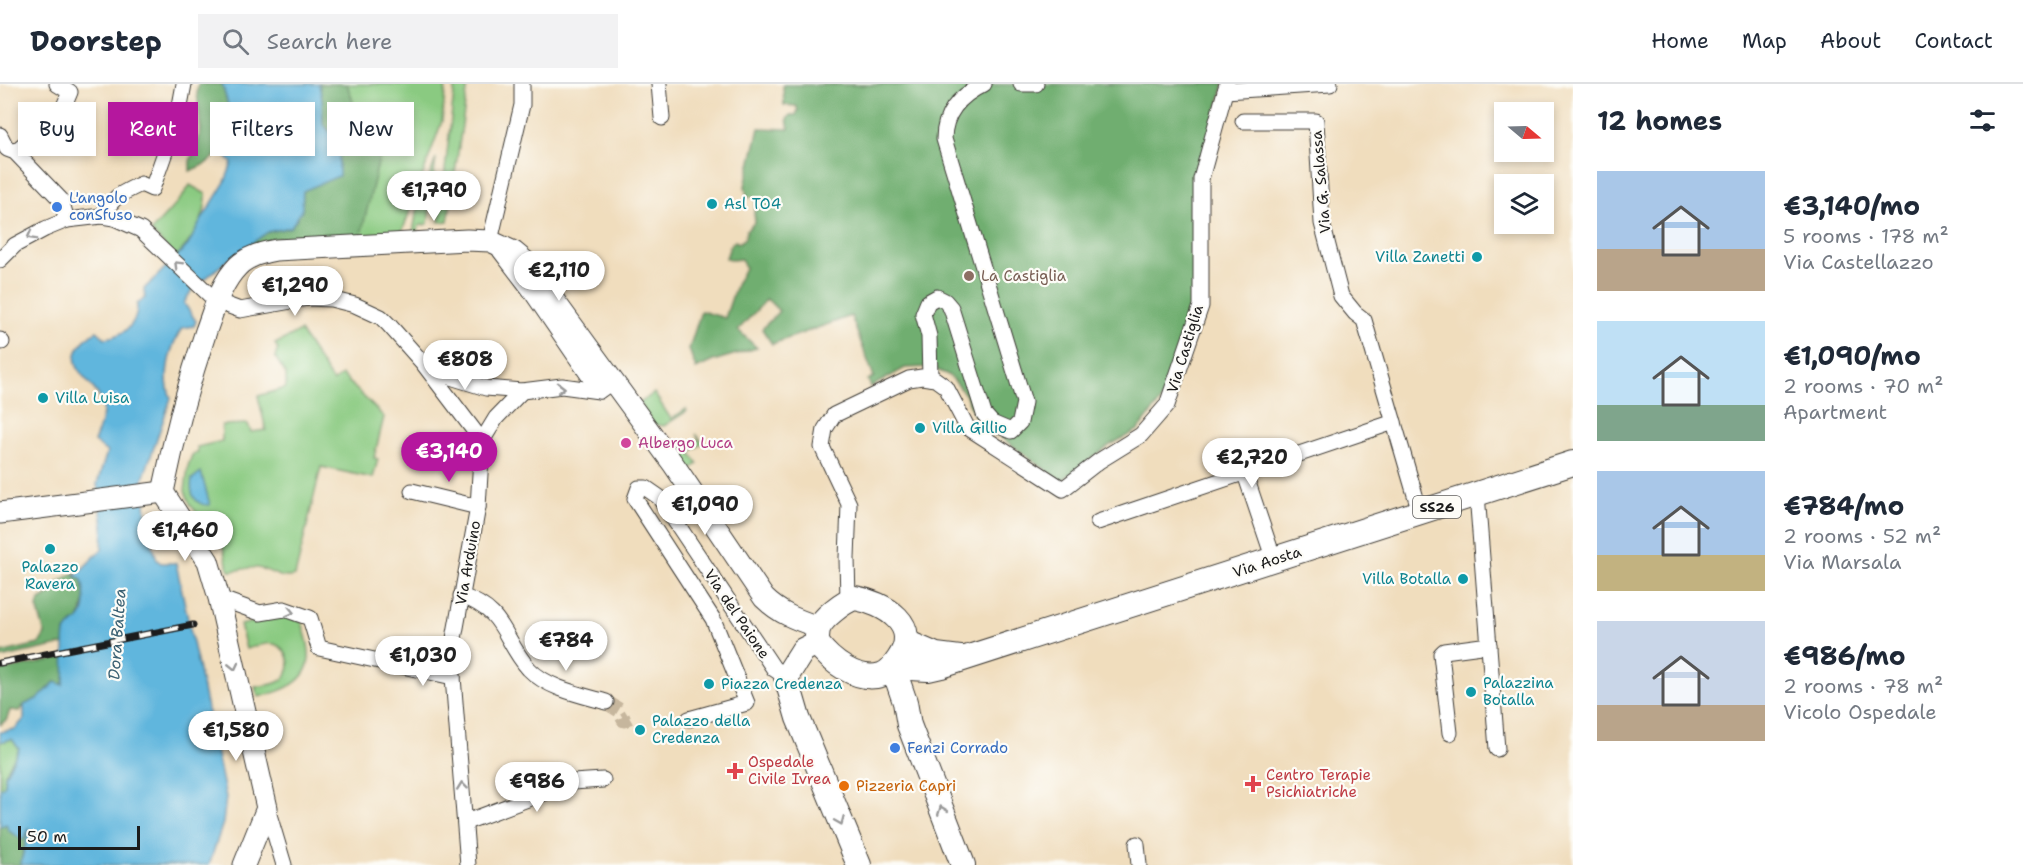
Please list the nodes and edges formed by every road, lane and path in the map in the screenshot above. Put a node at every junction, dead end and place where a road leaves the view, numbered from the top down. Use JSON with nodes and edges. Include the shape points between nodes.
{"nodes":[{"id":1,"x":57,"y":84,"type":"edge"},
{"id":2,"x":184,"y":84,"type":"edge"},
{"id":3,"x":522,"y":84,"type":"edge"},
{"id":4,"x":659,"y":84,"type":"edge"},
{"id":5,"x":984,"y":84,"type":"edge"},
{"id":6,"x":1021,"y":84,"type":"edge"},
{"id":7,"x":1036,"y":84,"type":"edge"},
{"id":8,"x":1330,"y":84,"type":"edge"},
{"id":9,"x":1226,"y":87,"type":"edge"},
{"id":10,"x":181,"y":102,"type":"tunnel mouth"},
{"id":11,"x":662,"y":118,"type":"dead end"},
{"id":12,"x":1243,"y":121,"type":"dead end"},
{"id":13,"x":0,"y":135,"type":"edge"},
{"id":14,"x":15,"y":152,"type":"junction"},
{"id":15,"x":164,"y":156,"type":"tunnel mouth"},
{"id":16,"x":102,"y":216,"type":"junction"},
{"id":17,"x":67,"y":220,"type":"junction"},
{"id":18,"x":495,"y":246,"type":"junction"},
{"id":19,"x":0,"y":260,"type":"edge"},
{"id":20,"x":210,"y":296,"type":"junction"},
{"id":21,"x":422,"y":362,"type":"junction"},
{"id":22,"x":930,"y":378,"type":"junction"},
{"id":23,"x":606,"y":386,"type":"junction"},
{"id":24,"x":522,"y":391,"type":"junction"},
{"id":25,"x":1394,"y":423,"type":"junction"},
{"id":26,"x":482,"y":441,"type":"junction"},
{"id":27,"x":1573,"y":463,"type":"edge"},
{"id":28,"x":1245,"y":474,"type":"junction"},
{"id":29,"x":412,"y":491,"type":"dead end"},
{"id":30,"x":156,"y":493,"type":"junction"},
{"id":31,"x":1477,"y":494,"type":"junction"},
{"id":32,"x":478,"y":507,"type":"junction"},
{"id":33,"x":1420,"y":512,"type":"junction"},
{"id":34,"x":0,"y":513,"type":"edge"},
{"id":35,"x":1098,"y":522,"type":"dead end"},
{"id":36,"x":1274,"y":560,"type":"junction"},
{"id":37,"x":461,"y":596,"type":"junction"},
{"id":38,"x":219,"y":598,"type":"junction"},
{"id":39,"x":848,"y":600,"type":"junction"},
{"id":40,"x":818,"y":635,"type":"junction"},
{"id":41,"x":906,"y":642,"type":"junction"},
{"id":42,"x":1489,"y":645,"type":"junction"},
{"id":43,"x":961,"y":658,"type":"junction"},
{"id":44,"x":893,"y":667,"type":"junction"},
{"id":45,"x":928,"y":669,"type":"junction"},
{"id":46,"x":453,"y":677,"type":"junction"},
{"id":47,"x":786,"y":677,"type":"junction"},
{"id":48,"x":606,"y":702,"type":"tunnel mouth"},
{"id":49,"x":905,"y":702,"type":"junction"},
{"id":50,"x":689,"y":719,"type":"dead end"},
{"id":51,"x":1450,"y":733,"type":"dead end"},
{"id":52,"x":1497,"y":749,"type":"dead end"},
{"id":53,"x":603,"y":780,"type":"dead end"},
{"id":54,"x":267,"y":808,"type":"junction"},
{"id":55,"x":466,"y":822,"type":"junction"},
{"id":56,"x":1137,"y":844,"type":"dead end"},
{"id":57,"x":244,"y":865,"type":"edge"},
{"id":58,"x":284,"y":865,"type":"edge"},
{"id":59,"x":468,"y":865,"type":"edge"},
{"id":60,"x":859,"y":865,"type":"edge"},
{"id":61,"x":963,"y":865,"type":"edge"},
{"id":62,"x":1139,"y":865,"type":"edge"}],
"edges":[{"from":1,"to":14,"type":"street","via":[[70,92],[62,111]]},
{"from":2,"to":10,"type":"street"},
{"from":3,"to":18,"type":"street","via":[[522,105]]},
{"from":4,"to":11,"type":"street"},
{"from":5,"to":22,"type":"street","via":[[958,100],[947,119],[944,139],[1024,402],[1020,422],[1011,431],[992,423],[984,414],[951,308],[938,297],[928,302],[923,314],[929,336]]},
{"from":6,"to":7,"type":"street"},
{"from":8,"to":9,"type":"street"},
{"from":9,"to":22,"type":"street","name":"Via Castiglia","via":[[1201,179],[1201,306],[1167,405],[1141,435],[1064,489],[967,427],[946,387]]},
{"from":12,"to":25,"type":"street","name":"Via G. Salassa","via":[[1316,121],[1322,223],[1341,296],[1365,320]]},
{"from":13,"to":14,"type":"street","via":[[7,149]]},
{"from":14,"to":17,"type":"street","via":[[61,200]]},
{"from":15,"to":16,"type":"street","via":[[152,189],[141,184],[124,192],[112,200]]},
{"from":16,"to":17,"type":"street"},
{"from":20,"to":16,"type":"street","one_way":true,"via":[[151,238],[126,222]]},
{"from":17,"to":19,"type":"street","one_way":true,"via":[[15,245]]},
{"from":18,"to":20,"type":"main road","via":[[454,241],[263,252],[240,263]]},
{"from":18,"to":23,"type":"main road","via":[[514,252],[526,262],[562,308]]},
{"from":20,"to":21,"type":"street","via":[[240,310],[298,299],[330,299],[355,305],[381,317]]},
{"from":20,"to":30,"type":"main road"},
{"from":21,"to":24,"type":"street","via":[[444,375],[486,388]]},
{"from":21,"to":26,"type":"street"},
{"from":22,"to":39,"type":"street","via":[[909,379],[891,387],[834,415],[825,429],[822,447],[849,504]]},
{"from":24,"to":23,"type":"street","one_way":true},
{"from":23,"to":40,"type":"main road","via":[[674,465],[764,598]]},
{"from":24,"to":26,"type":"street","via":[[496,417]]},
{"from":25,"to":28,"type":"street"},
{"from":25,"to":33,"type":"street","name":"Via G. Salassa"},
{"from":26,"to":32,"type":"street","name":"Via Arduino"},
{"from":27,"to":31,"type":"main road","name":"Via Aosta","number":"SS26"},
{"from":28,"to":35,"type":"street"},
{"from":28,"to":36,"type":"street"},
{"from":29,"to":32,"type":"street"},
{"from":30,"to":34,"type":"main road"},
{"from":30,"to":38,"type":"main road","via":[[208,561]]},
{"from":31,"to":33,"type":"main road","name":"Via Aosta","number":"SS26"},
{"from":31,"to":42,"type":"street"},
{"from":32,"to":37,"type":"street","name":"Via Arduino"},
{"from":33,"to":36,"type":"main road","name":"Via Aosta","number":"SS26"},
{"from":36,"to":43,"type":"main road","name":"Via Aosta","number":"SS26"},
{"from":37,"to":46,"type":"street","name":"Via Arduino","via":[[453,644]]},
{"from":37,"to":48,"type":"street","via":[[493,614],[533,673]]},
{"from":38,"to":46,"type":"street","one_way":true,"via":[[260,613],[284,609],[310,618],[319,648]]},
{"from":38,"to":54,"type":"main road","one_way":true},
{"from":39,"to":40,"type":"main road","via":[[832,612]]},
{"from":39,"to":41,"type":"main road","via":[[867,600],[894,614],[902,621]]},
{"from":40,"to":44,"type":"main road","via":[[831,660],[858,673],[882,675]]},
{"from":40,"to":47,"type":"main road"},
{"from":41,"to":43,"type":"main road","name":"Via Aosta","number":"SS26","via":[[936,655]]},
{"from":41,"to":44,"type":"main road"},
{"from":42,"to":51,"type":"street","via":[[1441,654]]},
{"from":42,"to":52,"type":"street"},
{"from":43,"to":45,"type":"main road","name":"Via Aosta","number":"SS26"},
{"from":44,"to":45,"type":"main road","name":"Via Aosta","number":"SS26"},
{"from":44,"to":49,"type":"main road"},
{"from":45,"to":49,"type":"main road","number":"SS26","via":[[909,688]]},
{"from":55,"to":46,"type":"street","name":"Via Arduino","one_way":true},
{"from":47,"to":50,"type":"street","name":"Via del Paione","via":[[774,669],[659,497],[639,488],[635,499],[713,619],[747,703]]},
{"from":47,"to":60,"type":"main road","one_way":true,"via":[[798,718]]},
{"from":61,"to":49,"type":"main road","one_way":true,"via":[[909,725]]},
{"from":53,"to":55,"type":"street","via":[[573,782]]},
{"from":54,"to":57,"type":"main road"},
{"from":54,"to":58,"type":"street"},
{"from":55,"to":59,"type":"street","name":"Via Arduino"},
{"from":56,"to":62,"type":"street"}]}
